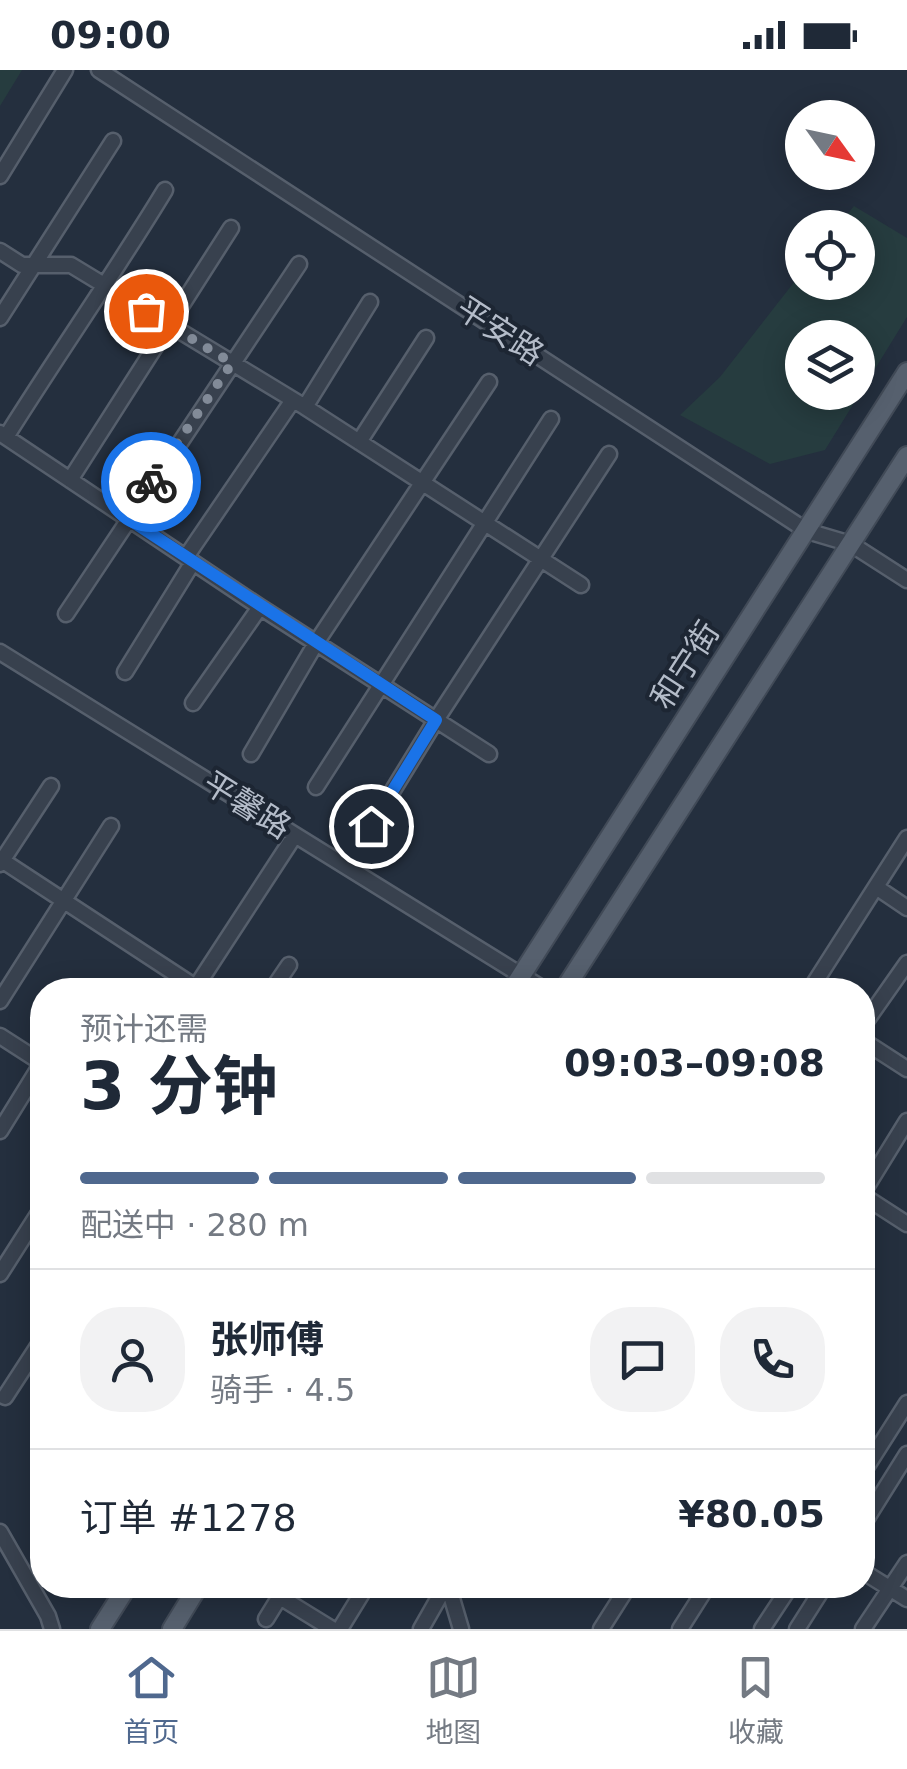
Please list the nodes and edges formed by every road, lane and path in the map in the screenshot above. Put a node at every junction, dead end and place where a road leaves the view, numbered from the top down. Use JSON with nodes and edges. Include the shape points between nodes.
{"nodes":[{"id":1,"x":65,"y":70,"type":"edge"},
{"id":2,"x":100,"y":70,"type":"edge"},
{"id":3,"x":113,"y":140,"type":"dead end"},
{"id":4,"x":0,"y":176,"type":"edge"},
{"id":5,"x":164,"y":190,"type":"dead end"},
{"id":6,"x":232,"y":228,"type":"dead end"},
{"id":7,"x":0,"y":251,"type":"edge"},
{"id":8,"x":299,"y":264,"type":"dead end"},
{"id":9,"x":34,"y":265,"type":"junction"},
{"id":10,"x":106,"y":287,"type":"junction"},
{"id":11,"x":370,"y":302,"type":"dead end"},
{"id":12,"x":0,"y":318,"type":"edge"},
{"id":13,"x":168,"y":324,"type":"junction"},
{"id":14,"x":426,"y":338,"type":"dead end"},
{"id":15,"x":232,"y":363,"type":"junction"},
{"id":16,"x":907,"y":372,"type":"edge"},
{"id":17,"x":489,"y":382,"type":"dead end"},
{"id":18,"x":299,"y":403,"type":"junction"},
{"id":19,"x":551,"y":419,"type":"dead end"},
{"id":20,"x":3,"y":435,"type":"edge"},
{"id":21,"x":360,"y":442,"type":"junction"},
{"id":22,"x":609,"y":454,"type":"dead end"},
{"id":23,"x":907,"y":456,"type":"edge"},
{"id":24,"x":70,"y":480,"type":"junction"},
{"id":25,"x":422,"y":483,"type":"junction"},
{"id":26,"x":127,"y":518,"type":"junction"},
{"id":27,"x":484,"y":523,"type":"junction"},
{"id":28,"x":807,"y":531,"type":"junction"},
{"id":29,"x":851,"y":544,"type":"junction"},
{"id":30,"x":189,"y":560,"type":"junction"},
{"id":31,"x":540,"y":561,"type":"junction"},
{"id":32,"x":907,"y":580,"type":"edge"},
{"id":33,"x":581,"y":586,"type":"dead end"},
{"id":34,"x":260,"y":607,"type":"junction"},
{"id":35,"x":66,"y":614,"type":"dead end"},
{"id":36,"x":316,"y":643,"type":"junction"},
{"id":37,"x":0,"y":652,"type":"edge"},
{"id":38,"x":125,"y":672,"type":"dead end"},
{"id":39,"x":380,"y":684,"type":"junction"},
{"id":40,"x":193,"y":702,"type":"dead end"},
{"id":41,"x":436,"y":720,"type":"junction"},
{"id":42,"x":250,"y":754,"type":"dead end"},
{"id":43,"x":489,"y":754,"type":"dead end"},
{"id":44,"x":51,"y":786,"type":"dead end"},
{"id":45,"x":316,"y":787,"type":"dead end"},
{"id":46,"x":112,"y":826,"type":"dead end"},
{"id":47,"x":371,"y":826,"type":"dead end"},
{"id":48,"x":295,"y":835,"type":"junction"},
{"id":49,"x":907,"y":838,"type":"edge"},
{"id":50,"x":1,"y":861,"type":"edge"},
{"id":51,"x":876,"y":887,"type":"junction"},
{"id":52,"x":63,"y":901,"type":"junction"},
{"id":53,"x":907,"y":908,"type":"edge"},
{"id":54,"x":907,"y":963,"type":"edge"},
{"id":55,"x":289,"y":965,"type":"dead end"},
{"id":56,"x":179,"y":978,"type":"edge"},
{"id":57,"x":203,"y":978,"type":"edge"},
{"id":58,"x":280,"y":978,"type":"edge"},
{"id":59,"x":511,"y":978,"type":"edge"},
{"id":60,"x":520,"y":978,"type":"edge"},
{"id":61,"x":572,"y":978,"type":"edge"},
{"id":62,"x":818,"y":978,"type":"edge"},
{"id":63,"x":0,"y":1001,"type":"edge"},
{"id":64,"x":875,"y":1009,"type":"edge"},
{"id":65,"x":0,"y":1036,"type":"edge"},
{"id":66,"x":875,"y":1048,"type":"edge"},
{"id":67,"x":30,"y":1055,"type":"edge"},
{"id":68,"x":907,"y":1069,"type":"edge"},
{"id":69,"x":30,"y":1082,"type":"edge"},
{"id":70,"x":907,"y":1121,"type":"edge"},
{"id":71,"x":0,"y":1131,"type":"edge"},
{"id":72,"x":875,"y":1173,"type":"edge"},
{"id":73,"x":875,"y":1203,"type":"edge"},
{"id":74,"x":907,"y":1224,"type":"edge"},
{"id":75,"x":30,"y":1227,"type":"edge"},
{"id":76,"x":0,"y":1274,"type":"edge"},
{"id":77,"x":30,"y":1358,"type":"edge"},
{"id":78,"x":5,"y":1397,"type":"dead end"},
{"id":79,"x":907,"y":1403,"type":"edge"},
{"id":80,"x":875,"y":1453,"type":"edge"},
{"id":81,"x":907,"y":1454,"type":"edge"},
{"id":82,"x":875,"y":1505,"type":"edge"},
{"id":83,"x":0,"y":1532,"type":"edge"},
{"id":84,"x":907,"y":1563,"type":"edge"},
{"id":85,"x":875,"y":1579,"type":"edge"},
{"id":86,"x":30,"y":1584,"type":"edge"},
{"id":87,"x":890,"y":1588,"type":"junction"},
{"id":88,"x":38,"y":1598,"type":"edge"},
{"id":89,"x":120,"y":1598,"type":"edge"},
{"id":90,"x":191,"y":1598,"type":"edge"},
{"id":91,"x":279,"y":1598,"type":"edge"},
{"id":92,"x":293,"y":1598,"type":"edge"},
{"id":93,"x":358,"y":1598,"type":"edge"},
{"id":94,"x":439,"y":1598,"type":"edge"},
{"id":95,"x":451,"y":1598,"type":"edge"},
{"id":96,"x":621,"y":1598,"type":"edge"},
{"id":97,"x":700,"y":1598,"type":"edge"},
{"id":98,"x":782,"y":1598,"type":"edge"},
{"id":99,"x":817,"y":1598,"type":"edge"},
{"id":100,"x":907,"y":1599,"type":"edge"},
{"id":101,"x":266,"y":1619,"type":"dead end"},
{"id":102,"x":52,"y":1629,"type":"edge"},
{"id":103,"x":100,"y":1629,"type":"edge"},
{"id":104,"x":172,"y":1629,"type":"edge"},
{"id":105,"x":336,"y":1629,"type":"edge"},
{"id":106,"x":421,"y":1629,"type":"edge"},
{"id":107,"x":461,"y":1629,"type":"edge"},
{"id":108,"x":601,"y":1629,"type":"edge"},
{"id":109,"x":680,"y":1629,"type":"edge"},
{"id":110,"x":762,"y":1629,"type":"edge"},
{"id":111,"x":797,"y":1629,"type":"edge"},
{"id":112,"x":863,"y":1629,"type":"edge"}],
"edges":[{"from":1,"to":4,"type":"street"},
{"from":2,"to":28,"type":"street","name":"平安路"},
{"from":3,"to":9,"type":"street"},
{"from":5,"to":10,"type":"street"},
{"from":6,"to":13,"type":"street"},
{"from":7,"to":9,"type":"street"},
{"from":8,"to":15,"type":"street"},
{"from":9,"to":10,"type":"street","via":[[71,265]]},
{"from":9,"to":12,"type":"street"},
{"from":10,"to":13,"type":"street"},
{"from":10,"to":20,"type":"street"},
{"from":11,"to":18,"type":"street"},
{"from":13,"to":15,"type":"street"},
{"from":13,"to":24,"type":"street"},
{"from":14,"to":21,"type":"street"},
{"from":15,"to":18,"type":"street"},
{"from":15,"to":26,"type":"street"},
{"from":16,"to":28,"type":"main road","name":"和宁街"},
{"from":17,"to":25,"type":"street"},
{"from":18,"to":21,"type":"street"},
{"from":18,"to":30,"type":"street"},
{"from":19,"to":27,"type":"street"},
{"from":20,"to":24,"type":"street"},
{"from":21,"to":25,"type":"street"},
{"from":22,"to":31,"type":"street"},
{"from":23,"to":29,"type":"main road"},
{"from":24,"to":26,"type":"street"},
{"from":25,"to":27,"type":"street"},
{"from":25,"to":36,"type":"street"},
{"from":26,"to":30,"type":"street"},
{"from":26,"to":35,"type":"street"},
{"from":27,"to":31,"type":"street"},
{"from":27,"to":39,"type":"street"},
{"from":28,"to":29,"type":"street","name":"平安路"},
{"from":28,"to":60,"type":"main road","name":"和宁街"},
{"from":29,"to":32,"type":"street","name":"平安路"},
{"from":29,"to":61,"type":"main road"},
{"from":30,"to":34,"type":"street"},
{"from":30,"to":38,"type":"street"},
{"from":31,"to":33,"type":"street"},
{"from":31,"to":41,"type":"street"},
{"from":34,"to":36,"type":"street"},
{"from":34,"to":40,"type":"street"},
{"from":36,"to":39,"type":"street"},
{"from":36,"to":42,"type":"street"},
{"from":37,"to":48,"type":"street","name":"平馨路"},
{"from":39,"to":41,"type":"street"},
{"from":39,"to":45,"type":"street"},
{"from":41,"to":43,"type":"street"},
{"from":41,"to":47,"type":"street"},
{"from":44,"to":50,"type":"street"},
{"from":46,"to":52,"type":"street"},
{"from":48,"to":57,"type":"street"},
{"from":48,"to":59,"type":"street","name":"平馨路"},
{"from":49,"to":51,"type":"street"},
{"from":50,"to":52,"type":"street"},
{"from":51,"to":53,"type":"street"},
{"from":51,"to":62,"type":"street"},
{"from":52,"to":56,"type":"street"},
{"from":52,"to":63,"type":"street"},
{"from":54,"to":64,"type":"street"},
{"from":55,"to":58,"type":"street"},
{"from":65,"to":67,"type":"street"},
{"from":66,"to":68,"type":"street"},
{"from":69,"to":71,"type":"street"},
{"from":70,"to":72,"type":"street"},
{"from":73,"to":74,"type":"street"},
{"from":75,"to":76,"type":"street"},
{"from":77,"to":78,"type":"street"},
{"from":79,"to":80,"type":"street"},
{"from":81,"to":82,"type":"street"},
{"from":83,"to":86,"type":"street"},
{"from":84,"to":87,"type":"street"},
{"from":85,"to":87,"type":"street"},
{"from":87,"to":100,"type":"street"},
{"from":87,"to":112,"type":"street"},
{"from":88,"to":102,"type":"street"},
{"from":89,"to":103,"type":"main road"},
{"from":90,"to":104,"type":"main road"},
{"from":91,"to":101,"type":"street"},
{"from":92,"to":105,"type":"street"},
{"from":93,"to":105,"type":"street"},
{"from":94,"to":106,"type":"street"},
{"from":95,"to":107,"type":"street"},
{"from":96,"to":108,"type":"street"},
{"from":97,"to":109,"type":"street"},
{"from":98,"to":110,"type":"street"},
{"from":99,"to":111,"type":"street"}]}
